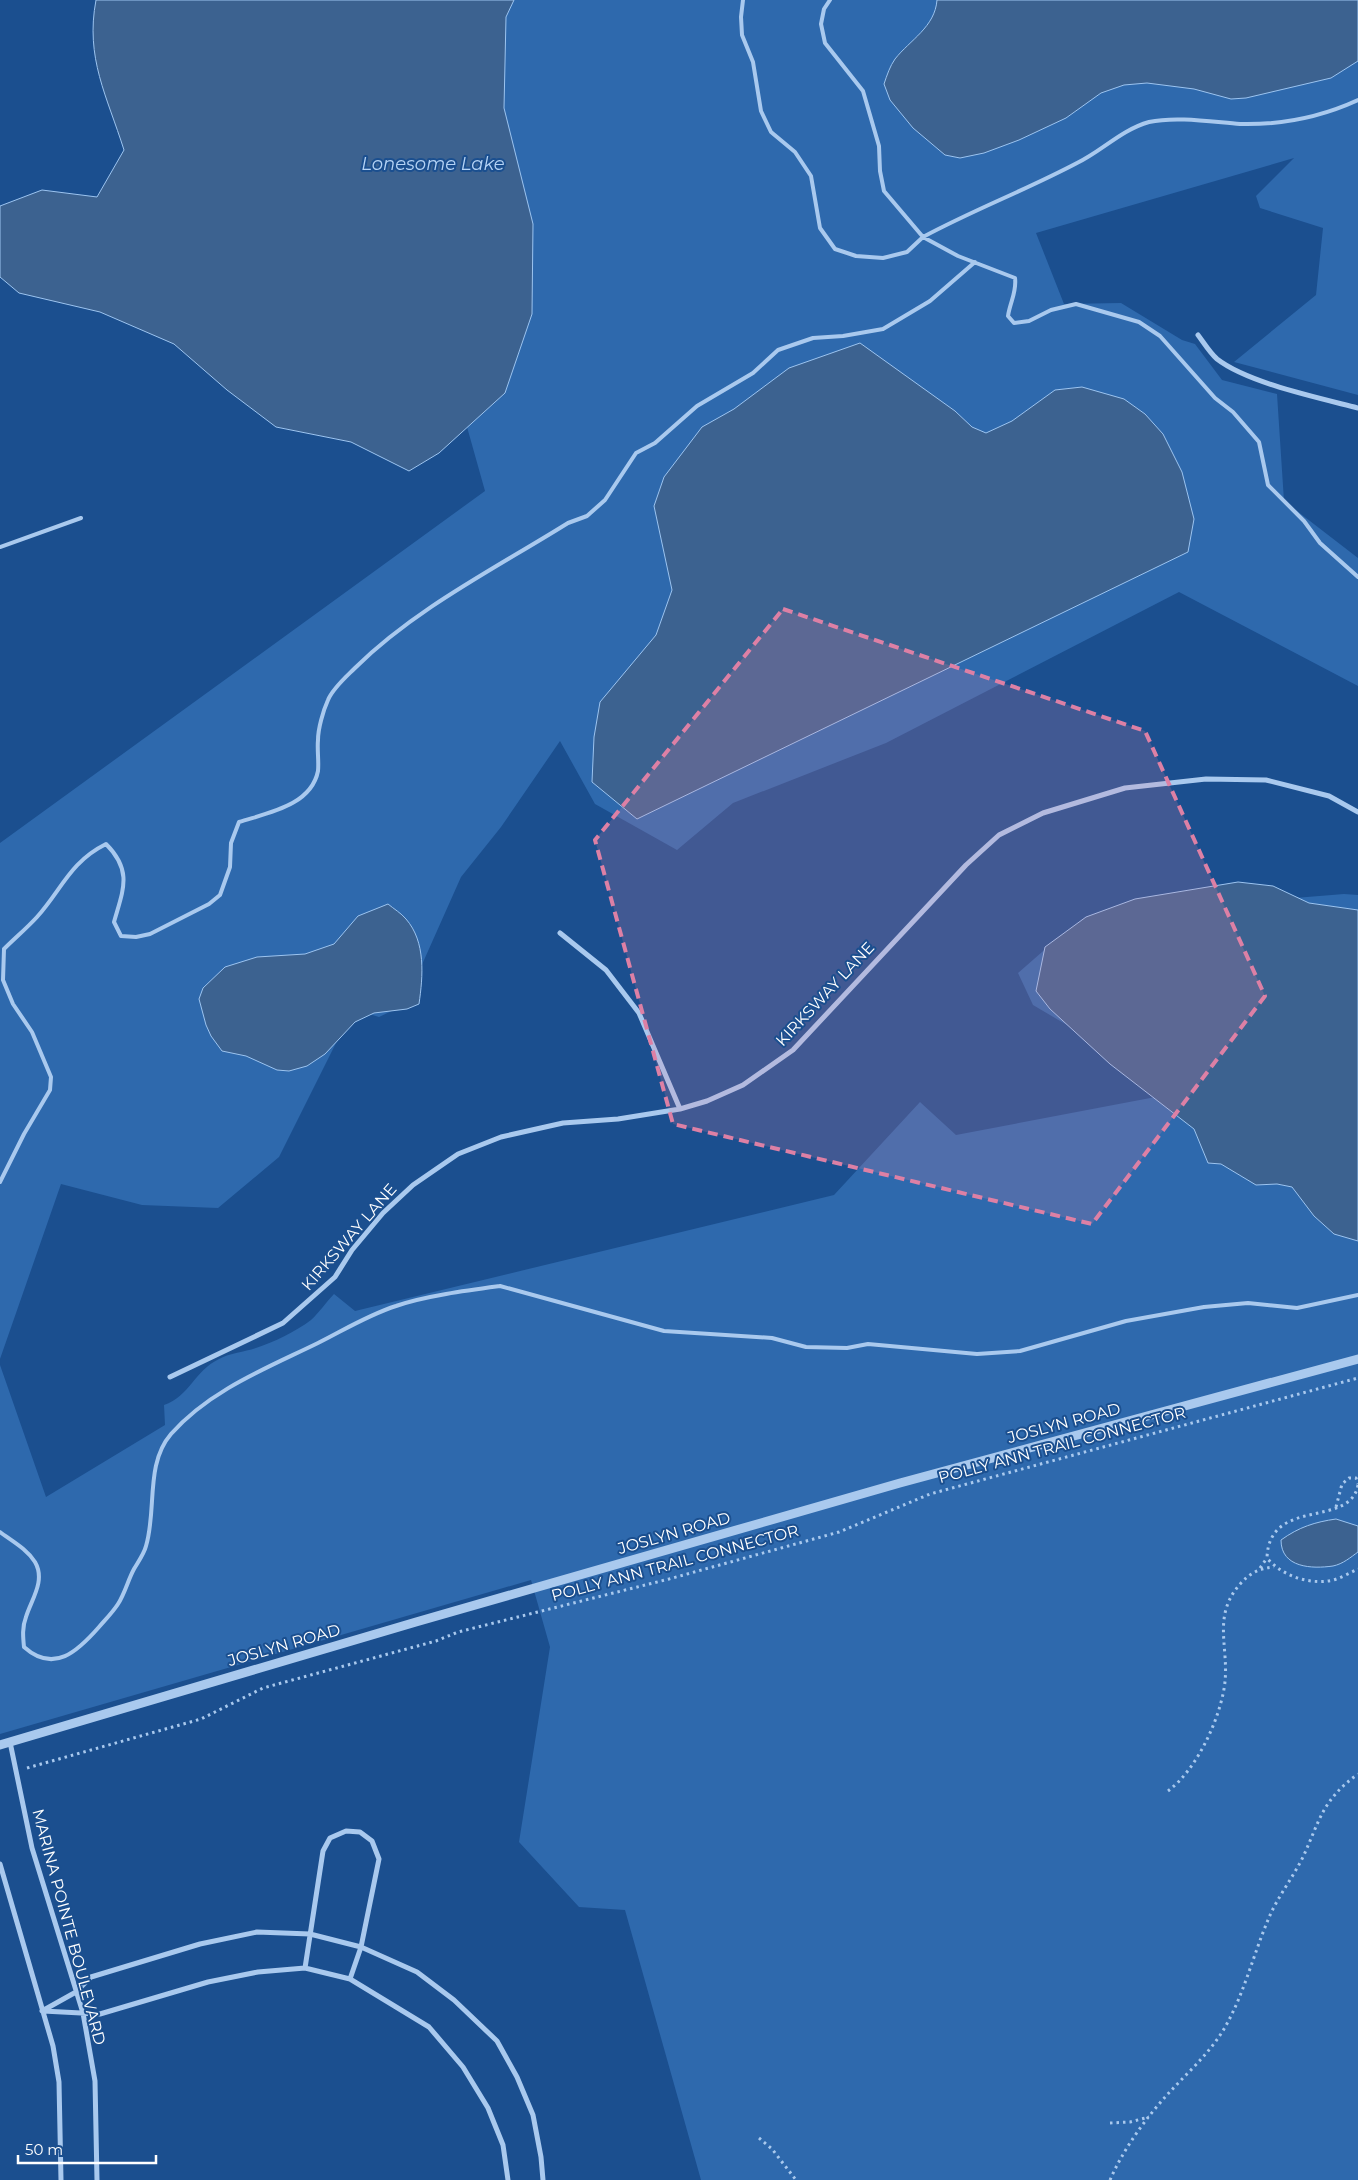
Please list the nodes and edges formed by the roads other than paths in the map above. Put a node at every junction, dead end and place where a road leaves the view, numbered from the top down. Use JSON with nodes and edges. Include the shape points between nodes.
{"nodes":[{"id":1,"x":743,"y":0,"type":"edge"},
{"id":2,"x":830,"y":0,"type":"edge"},
{"id":3,"x":1358,"y":100,"type":"edge"},
{"id":4,"x":924,"y":238,"type":"junction"},
{"id":5,"x":975,"y":262,"type":"junction"},
{"id":6,"x":1198,"y":335,"type":"dead end"},
{"id":7,"x":1358,"y":408,"type":"edge"},
{"id":8,"x":81,"y":518,"type":"dead end"},
{"id":9,"x":0,"y":547,"type":"edge"},
{"id":10,"x":1358,"y":576,"type":"edge"},
{"id":11,"x":1358,"y":812,"type":"edge"},
{"id":12,"x":560,"y":933,"type":"dead end"},
{"id":13,"x":680,"y":1109,"type":"junction"},
{"id":14,"x":0,"y":1182,"type":"edge"},
{"id":15,"x":1358,"y":1295,"type":"edge"},
{"id":16,"x":1358,"y":1359,"type":"edge"},
{"id":17,"x":170,"y":1377,"type":"dead end"},
{"id":18,"x":0,"y":1532,"type":"edge"},
{"id":19,"x":10,"y":1742,"type":"junction"},
{"id":20,"x":0,"y":1745,"type":"edge"},
{"id":21,"x":0,"y":1864,"type":"edge"},
{"id":22,"x":310,"y":1934,"type":"junction"},
{"id":23,"x":361,"y":1947,"type":"junction"},
{"id":24,"x":305,"y":1968,"type":"junction"},
{"id":25,"x":350,"y":1979,"type":"junction"},
{"id":26,"x":76,"y":1992,"type":"junction"},
{"id":27,"x":42,"y":2011,"type":"junction"},
{"id":28,"x":83,"y":2013,"type":"junction"},
{"id":29,"x":61,"y":2180,"type":"edge"},
{"id":30,"x":97,"y":2180,"type":"edge"},
{"id":31,"x":508,"y":2180,"type":"edge"},
{"id":32,"x":543,"y":2180,"type":"edge"}],
"edges":[{"from":1,"to":4,"type":"lane","via":[[742,35],[753,62],[761,111],[771,132],[795,152],[812,176],[820,228],[835,249],[856,256],[883,258],[907,252]]},
{"from":2,"to":4,"type":"lane","via":[[821,24],[825,43],[863,91],[879,146],[884,191]]},
{"from":3,"to":4,"type":"lane","via":[[1290,122],[1150,122],[1118,136],[1078,163],[963,215]]},
{"from":4,"to":5,"type":"lane"},
{"from":5,"to":10,"type":"lane","via":[[1015,278],[1017,290],[1008,316],[1014,323],[1076,304],[1139,322],[1160,336],[1259,442],[1268,485],[1304,521],[1320,543]]},
{"from":5,"to":14,"type":"lane","via":[[930,301],[883,329],[813,338],[778,350],[753,373],[697,406],[655,443],[636,453],[605,500],[587,516],[568,524],[402,626],[373,650],[328,699],[318,738],[318,772],[308,791],[284,808],[239,822],[231,843],[230,867],[220,896],[209,904],[150,934],[121,936],[114,922],[123,889],[119,857],[106,844],[89,853],[63,880],[37,917],[4,949],[2,980],[32,1032],[51,1077],[50,1090]]},
{"from":6,"to":7,"type":"street","via":[[1217,358],[1243,372],[1298,392]]},
{"from":8,"to":9,"type":"lane"},
{"from":11,"to":13,"type":"street","name":"KIRKSWAY LANE","via":[[1329,796],[1266,780],[1206,779],[1125,788],[1043,813],[999,835],[966,865],[793,1050],[743,1085]]},
{"from":12,"to":13,"type":"street","via":[[606,970],[639,1012]]},
{"from":13,"to":17,"type":"street","name":"KIRKSWAY LANE","via":[[618,1119],[563,1123],[501,1137],[458,1154],[413,1185],[389,1208],[352,1250],[335,1277],[283,1323]]},
{"from":15,"to":18,"type":"lane","via":[[1296,1308],[1248,1303],[1204,1306],[1126,1321],[1020,1351],[977,1354],[868,1344],[847,1348],[806,1347],[772,1338],[664,1331],[500,1286],[478,1289],[398,1305],[360,1320],[241,1381],[198,1409],[161,1448],[146,1547],[118,1604],[82,1646],[68,1656],[34,1657],[24,1648],[22,1632],[39,1574],[35,1562],[26,1552]]},
{"from":16,"to":19,"type":"street","name":"JOSLYN ROAD","via":[[890,1486]]},
{"from":19,"to":20,"type":"street","name":"JOSLYN ROAD"},
{"from":19,"to":26,"type":"street","name":"MARINA POINTE BOULEVARD","via":[[32,1848]]},
{"from":21,"to":27,"type":"street"},
{"from":22,"to":23,"type":"street"},
{"from":22,"to":23,"type":"street","via":[[323,1851],[330,1838],[346,1831],[360,1832],[372,1841],[379,1859]]},
{"from":22,"to":24,"type":"street"},
{"from":22,"to":26,"type":"street","via":[[257,1932],[200,1944],[90,1977]]},
{"from":23,"to":25,"type":"street"},
{"from":23,"to":32,"type":"street","via":[[417,1972],[454,2000],[497,2042],[533,2115]]},
{"from":24,"to":25,"type":"street"},
{"from":24,"to":28,"type":"street","via":[[258,1972],[208,1982],[100,2014]]},
{"from":25,"to":31,"type":"street","via":[[429,2027],[463,2067],[488,2108],[503,2145]]},
{"from":26,"to":27,"type":"street"},
{"from":26,"to":28,"type":"street","name":"MARINA POINTE BOULEVARD"},
{"from":27,"to":28,"type":"street"},
{"from":27,"to":29,"type":"street","via":[[60,2082]]},
{"from":28,"to":30,"type":"street","name":"MARINA POINTE BOULEVARD","via":[[95,2080]]}]}
